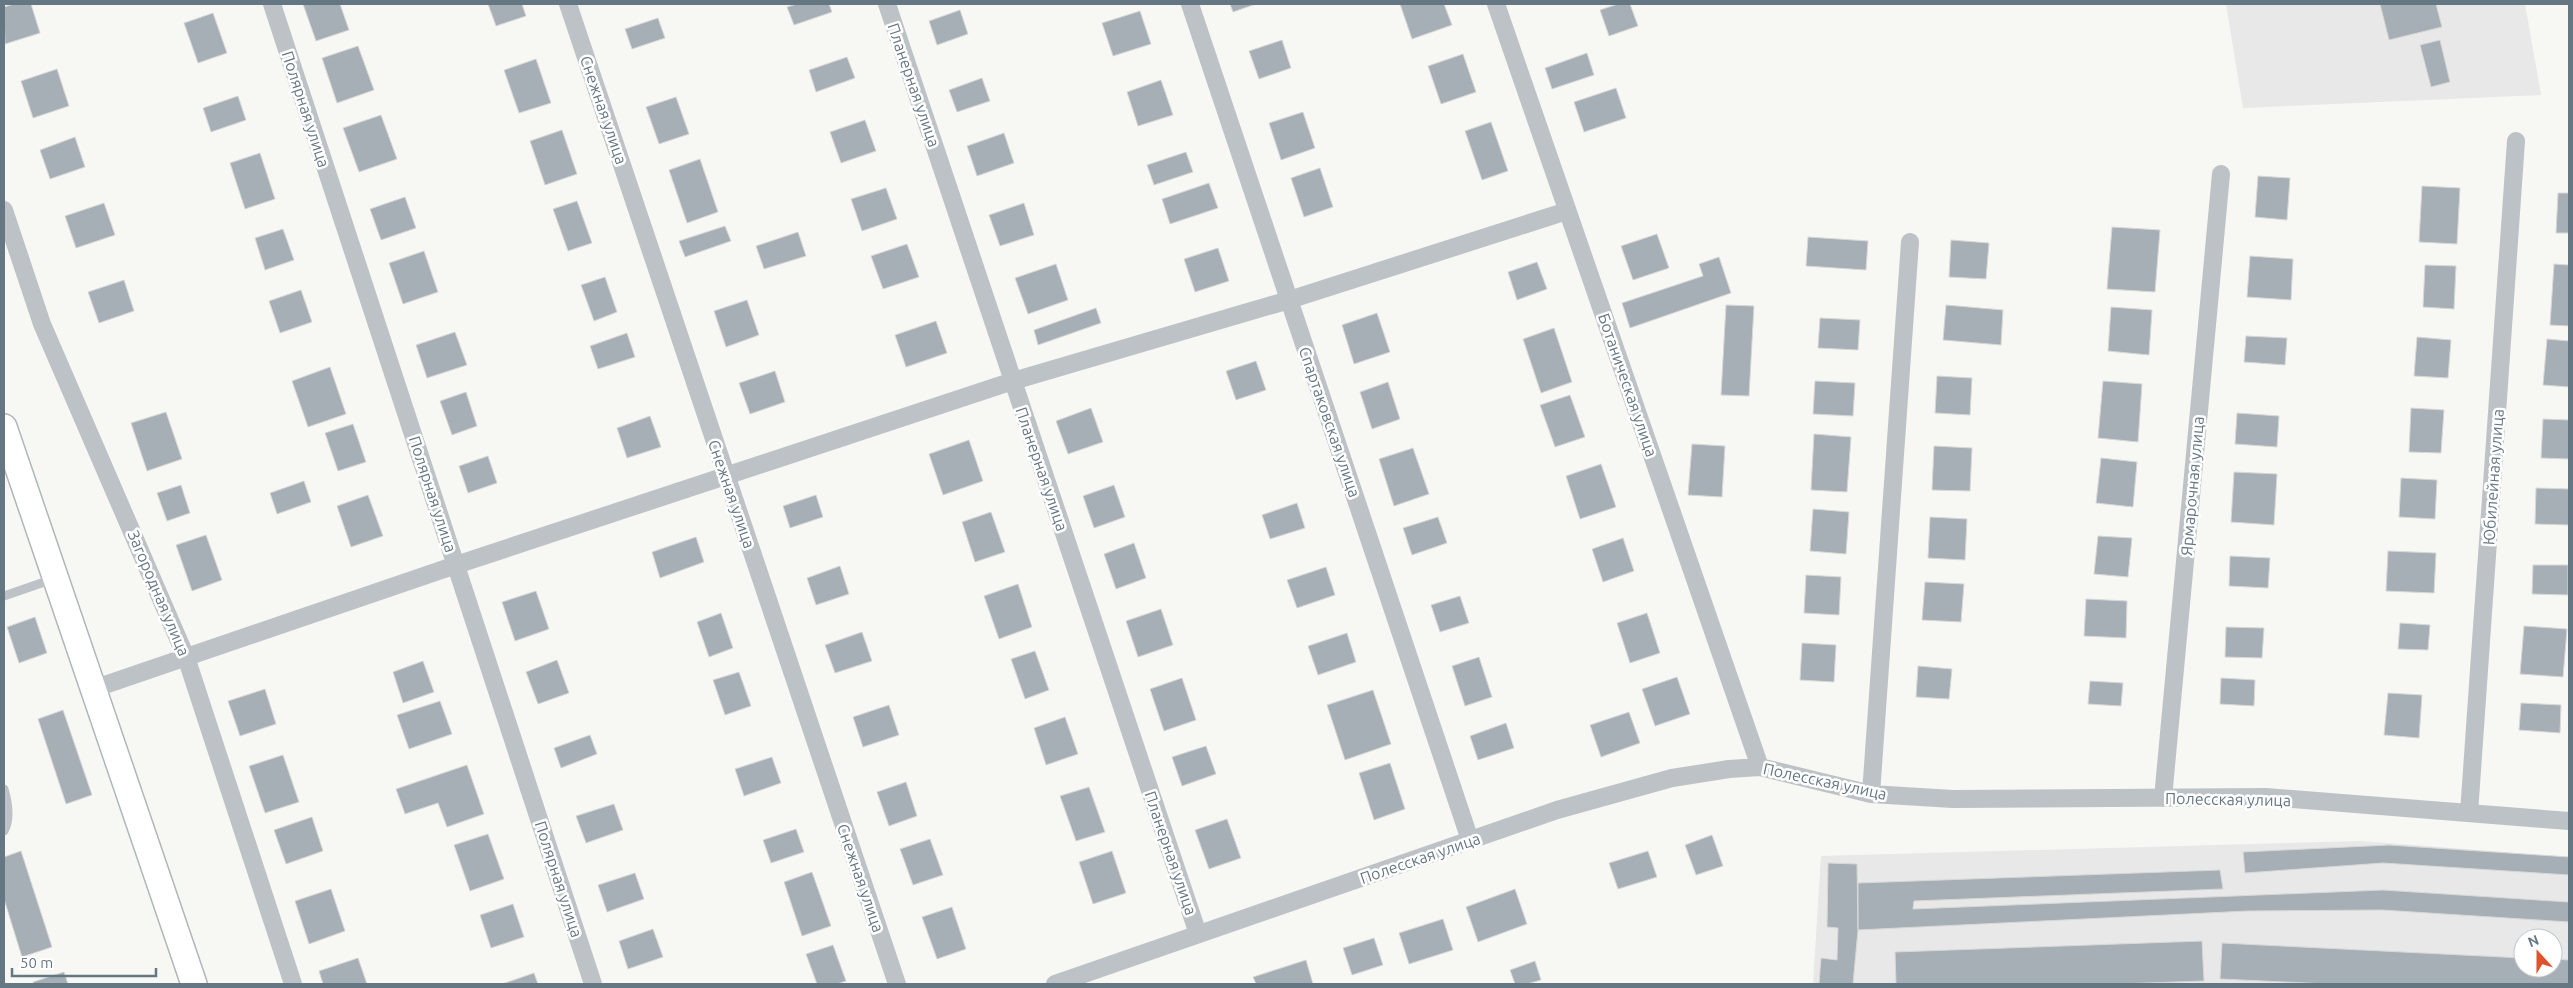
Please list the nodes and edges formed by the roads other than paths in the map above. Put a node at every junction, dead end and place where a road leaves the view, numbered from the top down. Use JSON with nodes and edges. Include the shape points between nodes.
{"nodes":[{"id":1,"x":272,"y":4,"type":"edge"},
{"id":2,"x":568,"y":4,"type":"edge"},
{"id":3,"x":886,"y":4,"type":"edge"},
{"id":4,"x":1190,"y":4,"type":"edge"},
{"id":5,"x":1496,"y":4,"type":"edge"},
{"id":6,"x":2516,"y":141,"type":"dead end"},
{"id":7,"x":2221,"y":174,"type":"dead end"},
{"id":8,"x":4,"y":210,"type":"edge"},
{"id":9,"x":1567,"y":211,"type":"junction"},
{"id":10,"x":1910,"y":242,"type":"dead end"},
{"id":11,"x":1289,"y":300,"type":"junction"},
{"id":12,"x":1013,"y":381,"type":"junction"},
{"id":13,"x":4,"y":427,"type":"edge"},
{"id":14,"x":726,"y":476,"type":"junction"},
{"id":15,"x":456,"y":565,"type":"junction"},
{"id":16,"x":55,"y":578,"type":"junction"},
{"id":17,"x":4,"y":596,"type":"edge"},
{"id":18,"x":186,"y":657,"type":"junction"},
{"id":19,"x":93,"y":689,"type":"junction"},
{"id":20,"x":1760,"y":767,"type":"junction"},
{"id":21,"x":4,"y":789,"type":"edge"},
{"id":22,"x":1871,"y":794,"type":"junction"},
{"id":23,"x":2163,"y":798,"type":"junction"},
{"id":24,"x":2469,"y":813,"type":"junction"},
{"id":25,"x":2569,"y":821,"type":"edge"},
{"id":26,"x":4,"y":831,"type":"edge"},
{"id":27,"x":1470,"y":840,"type":"junction"},
{"id":28,"x":1198,"y":934,"type":"junction"},
{"id":29,"x":194,"y":984,"type":"edge"},
{"id":30,"x":293,"y":984,"type":"edge"},
{"id":31,"x":594,"y":984,"type":"edge"},
{"id":32,"x":897,"y":984,"type":"edge"},
{"id":33,"x":1055,"y":984,"type":"edge"}],
"edges":[{"from":1,"to":15,"type":"street","name":"Полярная улица"},
{"from":2,"to":14,"type":"street","name":"Снежная улица"},
{"from":3,"to":12,"type":"street","name":"Планерная улица"},
{"from":4,"to":11,"type":"street","name":"Спартаковская улица"},
{"from":5,"to":9,"type":"street","name":"Ботаническая улица"},
{"from":6,"to":24,"type":"street","name":"Юбилейная улица"},
{"from":7,"to":23,"type":"street","name":"Ярмарочная улица"},
{"from":8,"to":18,"type":"street","name":"Загородная улица","via":[[42,324]]},
{"from":9,"to":11,"type":"street"},
{"from":9,"to":20,"type":"street","name":"Ботаническая улица"},
{"from":10,"to":22,"type":"street"},
{"from":11,"to":12,"type":"street"},
{"from":11,"to":27,"type":"street","name":"Спартаковская улица"},
{"from":12,"to":14,"type":"street"},
{"from":12,"to":28,"type":"street","name":"Планерная улица"},
{"from":13,"to":16,"type":"main road"},
{"from":14,"to":15,"type":"street"},
{"from":14,"to":32,"type":"street","name":"Снежная улица"},
{"from":15,"to":18,"type":"street"},
{"from":15,"to":31,"type":"street","name":"Полярная улица"},
{"from":16,"to":17,"type":"lane"},
{"from":16,"to":19,"type":"main road"},
{"from":18,"to":19,"type":"street"},
{"from":18,"to":30,"type":"street","name":"Загородная улица"},
{"from":19,"to":29,"type":"main road"},
{"from":20,"to":22,"type":"street","name":"Полесская улица"},
{"from":20,"to":27,"type":"street","name":"Полесская улица","via":[[1672,778],[1557,810]]},
{"from":21,"to":26,"type":"lane","via":[[8,824]]},
{"from":22,"to":23,"type":"street","name":"Полесская улица","via":[[1953,799]]},
{"from":23,"to":24,"type":"street","name":"Полесская улица","via":[[2266,797]]},
{"from":24,"to":25,"type":"street","name":"Полесская улица"},
{"from":27,"to":28,"type":"street","name":"Полесская улица"},
{"from":28,"to":33,"type":"street","name":"Полесская улица"}]}
